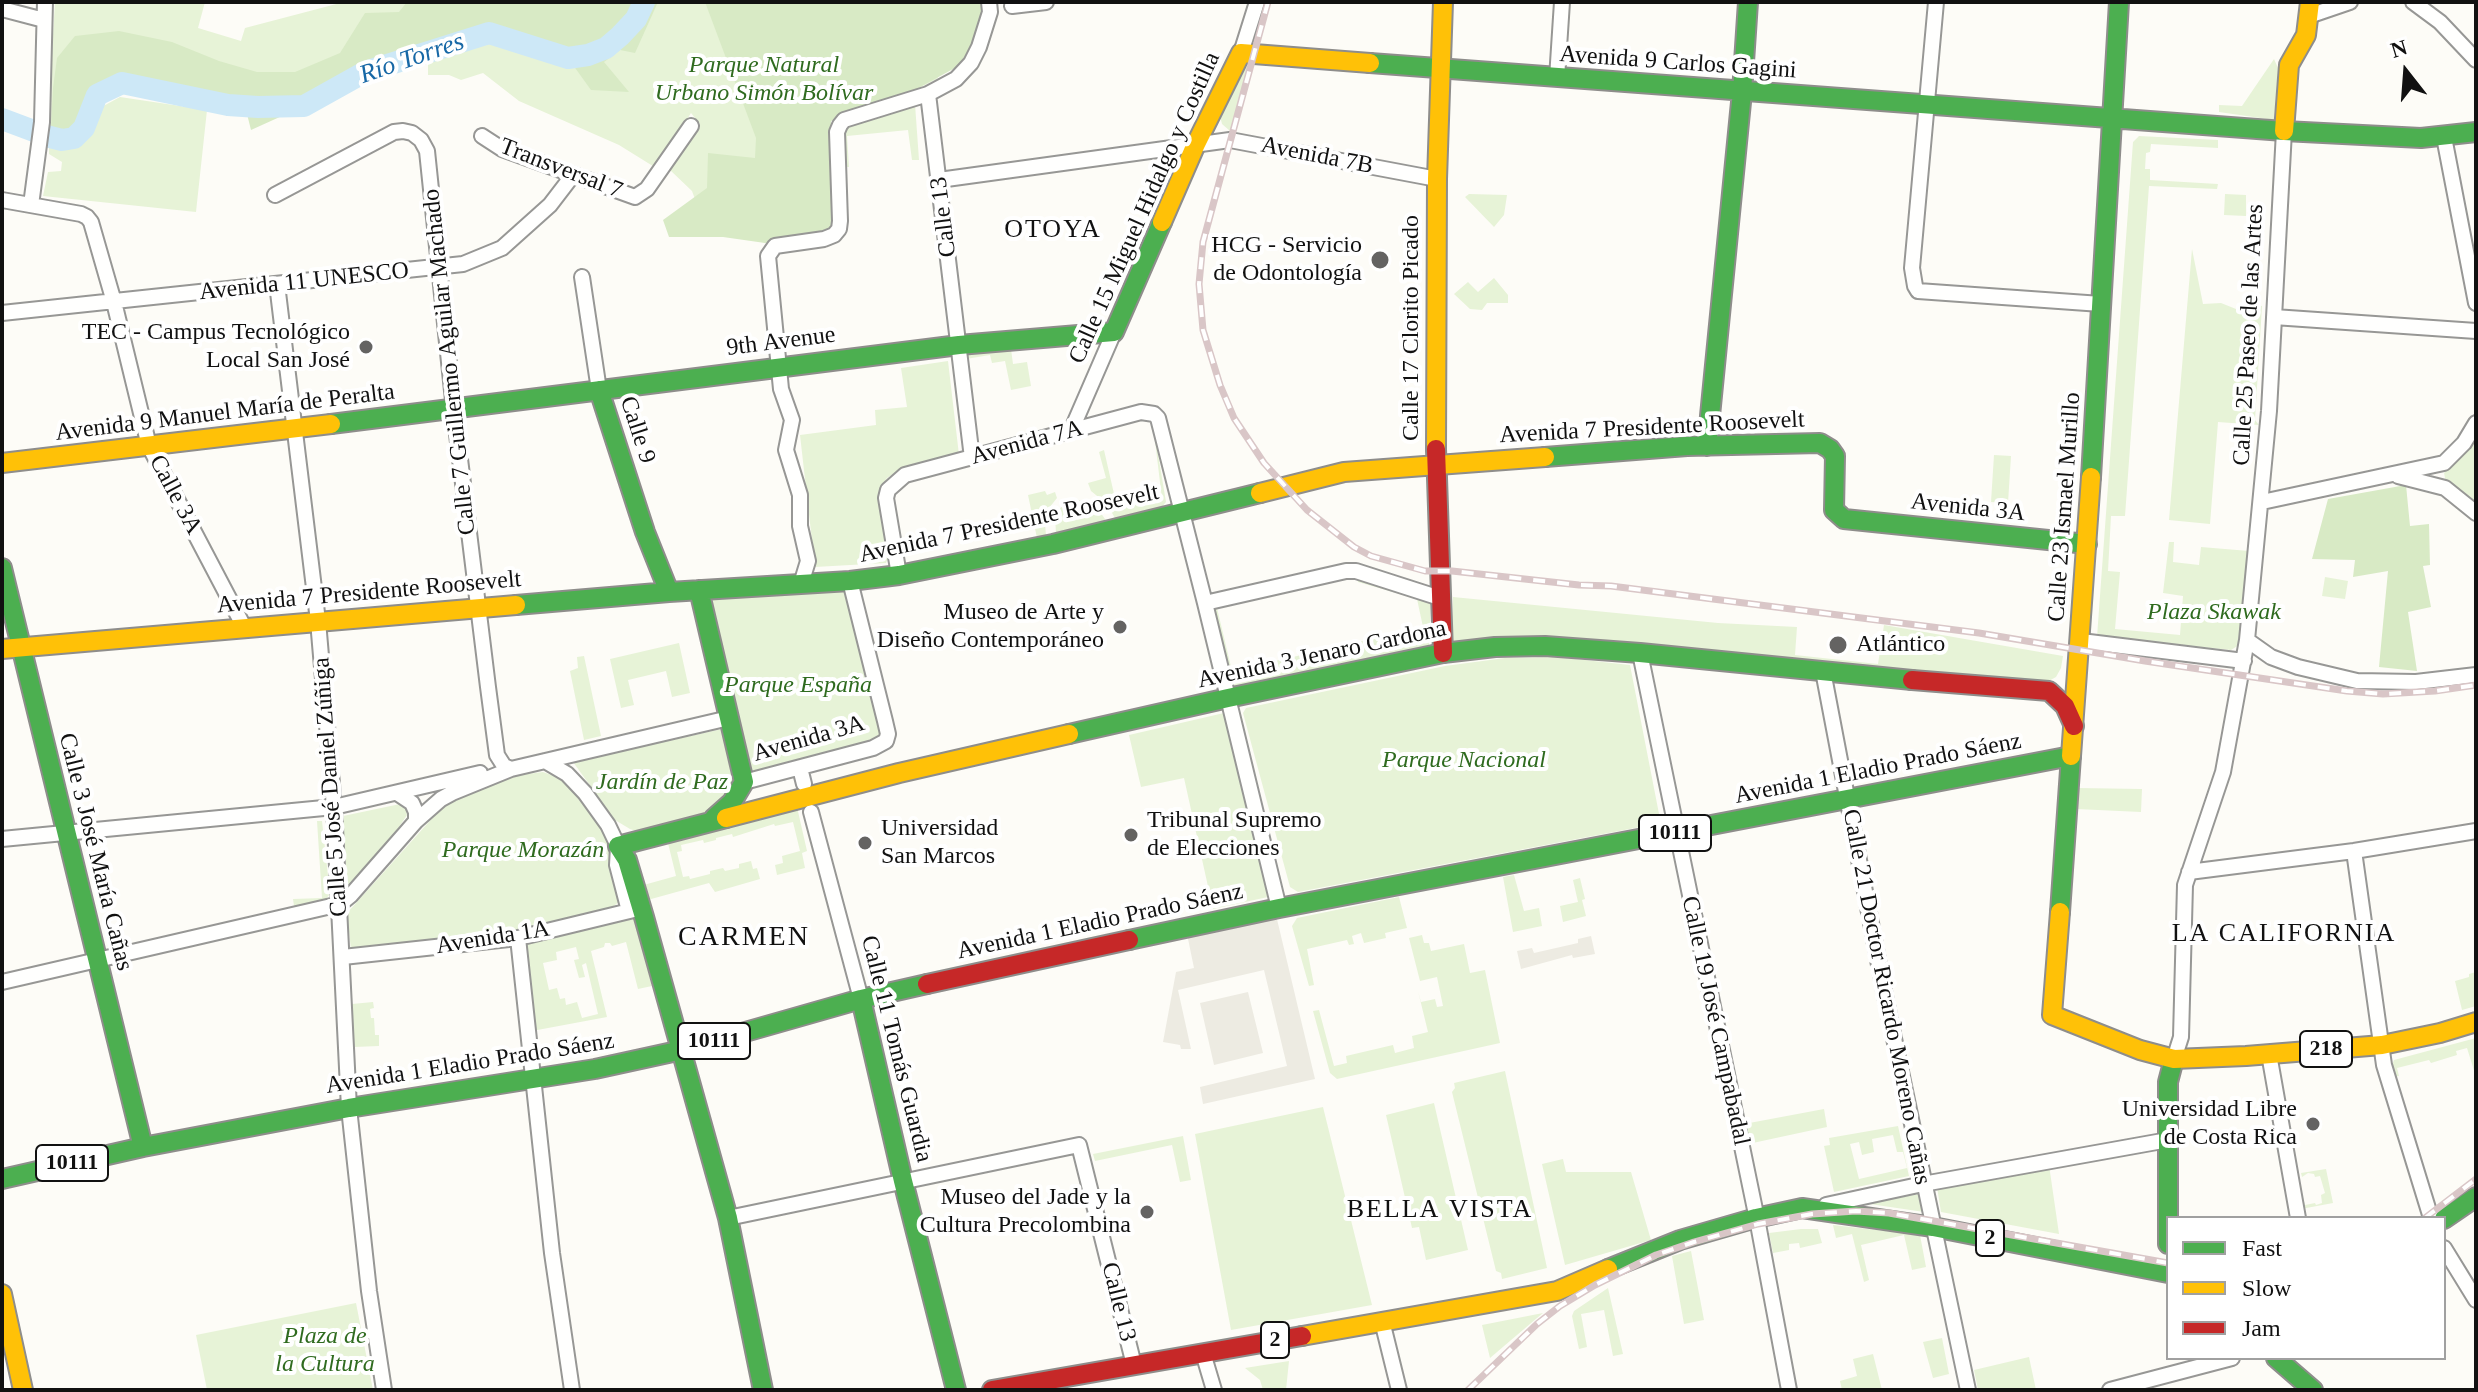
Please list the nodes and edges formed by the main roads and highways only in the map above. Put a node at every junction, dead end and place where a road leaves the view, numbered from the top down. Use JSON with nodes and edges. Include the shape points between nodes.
{"nodes":[{"id":1,"x":1443,"y":2,"type":"edge"},
{"id":2,"x":1748,"y":2,"type":"edge"},
{"id":3,"x":2119,"y":2,"type":"edge"},
{"id":4,"x":2309,"y":9,"type":"edge"},
{"id":5,"x":1241,"y":53,"type":"joint"},
{"id":6,"x":1441,"y":70,"type":"junction"},
{"id":7,"x":1742,"y":92,"type":"junction"},
{"id":8,"x":2111,"y":120,"type":"junction"},
{"id":9,"x":2284,"y":131,"type":"junction"},
{"id":10,"x":2476,"y":132,"type":"edge"},
{"id":11,"x":1114,"y":332,"type":"joint"},
{"id":12,"x":599,"y":390,"type":"junction"},
{"id":13,"x":454,"y":410,"type":"joint"},
{"id":14,"x":1707,"y":446,"type":"junction"},
{"id":15,"x":2,"y":463,"type":"edge"},
{"id":16,"x":1436,"y":464,"type":"junction"},
{"id":17,"x":1844,"y":519,"type":"joint"},
{"id":18,"x":2087,"y":544,"type":"junction"},
{"id":19,"x":2,"y":568,"type":"edge"},
{"id":20,"x":699,"y":590,"type":"junction"},
{"id":21,"x":669,"y":592,"type":"junction"},
{"id":22,"x":11,"y":648,"type":"edge"},
{"id":23,"x":2080,"y":650,"type":"junction"},
{"id":24,"x":1443,"y":653,"type":"junction"},
{"id":25,"x":2049,"y":691,"type":"junction"},
{"id":26,"x":2074,"y":726,"type":"junction"},
{"id":27,"x":2071,"y":756,"type":"junction"},
{"id":28,"x":710,"y":821,"type":"junction"},
{"id":29,"x":861,"y":999,"type":"junction"},
{"id":30,"x":2476,"y":1022,"type":"edge"},
{"id":31,"x":682,"y":1050,"type":"junction"},
{"id":32,"x":2174,"y":1059,"type":"junction"},
{"id":33,"x":143,"y":1147,"type":"junction"},
{"id":34,"x":2,"y":1179,"type":"edge"},
{"id":35,"x":2476,"y":1197,"type":"edge"},
{"id":36,"x":2168,"y":1216,"type":"edge"},
{"id":37,"x":2446,"y":1218,"type":"edge"},
{"id":38,"x":2166,"y":1273,"type":"edge"},
{"id":39,"x":2,"y":1294,"type":"edge"},
{"id":40,"x":2278,"y":1360,"type":"edge"},
{"id":41,"x":23,"y":1390,"type":"edge"},
{"id":42,"x":763,"y":1390,"type":"edge"},
{"id":43,"x":956,"y":1390,"type":"edge"},
{"id":44,"x":992,"y":1390,"type":"edge"},
{"id":45,"x":2313,"y":1390,"type":"edge"}],
"edges":[{"from":1,"to":6,"type":"main road","name":"Calle 17 Clorito Picado"},
{"from":2,"to":7,"type":"main road"},
{"from":3,"to":8,"type":"main road","name":"Calle 23 Ismael Murillo","number":"218"},
{"from":4,"to":9,"type":"main road","name":"Calle 25 Paseo de las Artes","via":[[2306,35],[2289,65]]},
{"from":5,"to":6,"type":"main road","name":"Avenida 9 Carlos Gagini"},
{"from":5,"to":11,"type":"main road","name":"Calle 15 Miguel Hidalgo y Costilla"},
{"from":6,"to":7,"type":"main road","name":"Avenida 9 Carlos Gagini"},
{"from":6,"to":16,"type":"main road","name":"Calle 17 Clorito Picado"},
{"from":7,"to":8,"type":"main road","name":"Avenida 9 Carlos Gagini"},
{"from":7,"to":14,"type":"main road"},
{"from":8,"to":9,"type":"main road","name":"Avenida 9 Carlos Gagini"},
{"from":8,"to":18,"type":"main road","name":"Calle 23 Ismael Murillo","number":"218"},
{"from":9,"to":10,"type":"main road","name":"Avenida 9 Carlos Gagini","via":[[2392,138]]},
{"from":11,"to":12,"type":"main road","name":"9th Avenue","via":[[959,345]]},
{"from":12,"to":13,"type":"main road","name":"9th Avenue"},
{"from":12,"to":21,"type":"main road","name":"Calle 9"},
{"from":13,"to":15,"type":"main road","name":"Avenida 9 Manuel María de Peralta"},
{"from":14,"to":16,"type":"main road","name":"Avenida 7 Presidente Roosevelt"},
{"from":14,"to":17,"type":"main road","name":"Avenida 7 Presidente Roosevelt","via":[[1820,443],[1836,461],[1834,510]]},
{"from":16,"to":20,"type":"main road","name":"Avenida 7 Presidente Roosevelt","via":[[1344,472],[1053,544],[899,575]]},
{"from":16,"to":24,"type":"main road","name":"Calle 17 Clorito Picado"},
{"from":17,"to":18,"type":"main road","name":"Avenida 3A"},
{"from":18,"to":23,"type":"main road","name":"Calle 23 Ismael Murillo","number":"218"},
{"from":19,"to":22,"type":"main road","name":"Calle 3 José María Cañas"},
{"from":20,"to":21,"type":"main road","name":"Avenida 7 Presidente Roosevelt"},
{"from":20,"to":28,"type":"main road","via":[[744,782],[732,802]]},
{"from":21,"to":22,"type":"main road","name":"Avenida 7 Presidente Roosevelt"},
{"from":22,"to":33,"type":"main road","name":"Calle 3 José María Cañas","via":[[66,834]]},
{"from":23,"to":25,"type":"main road","via":[[2067,678]]},
{"from":23,"to":26,"type":"main road","name":"Calle 23 Ismael Murillo","number":"218"},
{"from":24,"to":25,"type":"main road","name":"Avenida 3 Jenaro Cardona","via":[[1545,646]]},
{"from":24,"to":28,"type":"main road","name":"Avenida 3 Jenaro Cardona","via":[[899,773]]},
{"from":25,"to":26,"type":"main road","via":[[2065,706]]},
{"from":26,"to":27,"type":"main road","name":"Calle 23 Ismael Murillo","number":"218"},
{"from":27,"to":29,"type":"main road","name":"Avenida 1 Eladio Prado Sáenz","number":"10111","via":[[1279,908]]},
{"from":27,"to":32,"type":"main road","name":"Calle 23 Ismael Murillo","number":"218","via":[[2052,1015]]},
{"from":28,"to":31,"type":"main road","name":"Avenida 3 Jenaro Cardona","via":[[618,846],[627,860],[635,909]]},
{"from":29,"to":31,"type":"main road","name":"Avenida 1 Eladio Prado Sáenz","number":"10111"},
{"from":29,"to":43,"type":"main road","name":"Calle 11 Tomás Guardia"},
{"from":30,"to":32,"type":"main road","number":"218","via":[[2382,1045]]},
{"from":31,"to":33,"type":"main road","name":"Avenida 1 Eladio Prado Sáenz","number":"10111"},
{"from":31,"to":42,"type":"main road","via":[[728,1218]]},
{"from":32,"to":36,"type":"main road","via":[[2168,1082]]},
{"from":33,"to":34,"type":"main road","number":"10111"},
{"from":35,"to":37,"type":"main road"},
{"from":38,"to":44,"type":"main road","number":"2","via":[[1933,1227],[1792,1209],[1640,1255],[1557,1291]]},
{"from":39,"to":41,"type":"main road"},
{"from":40,"to":45,"type":"main road"}]}
